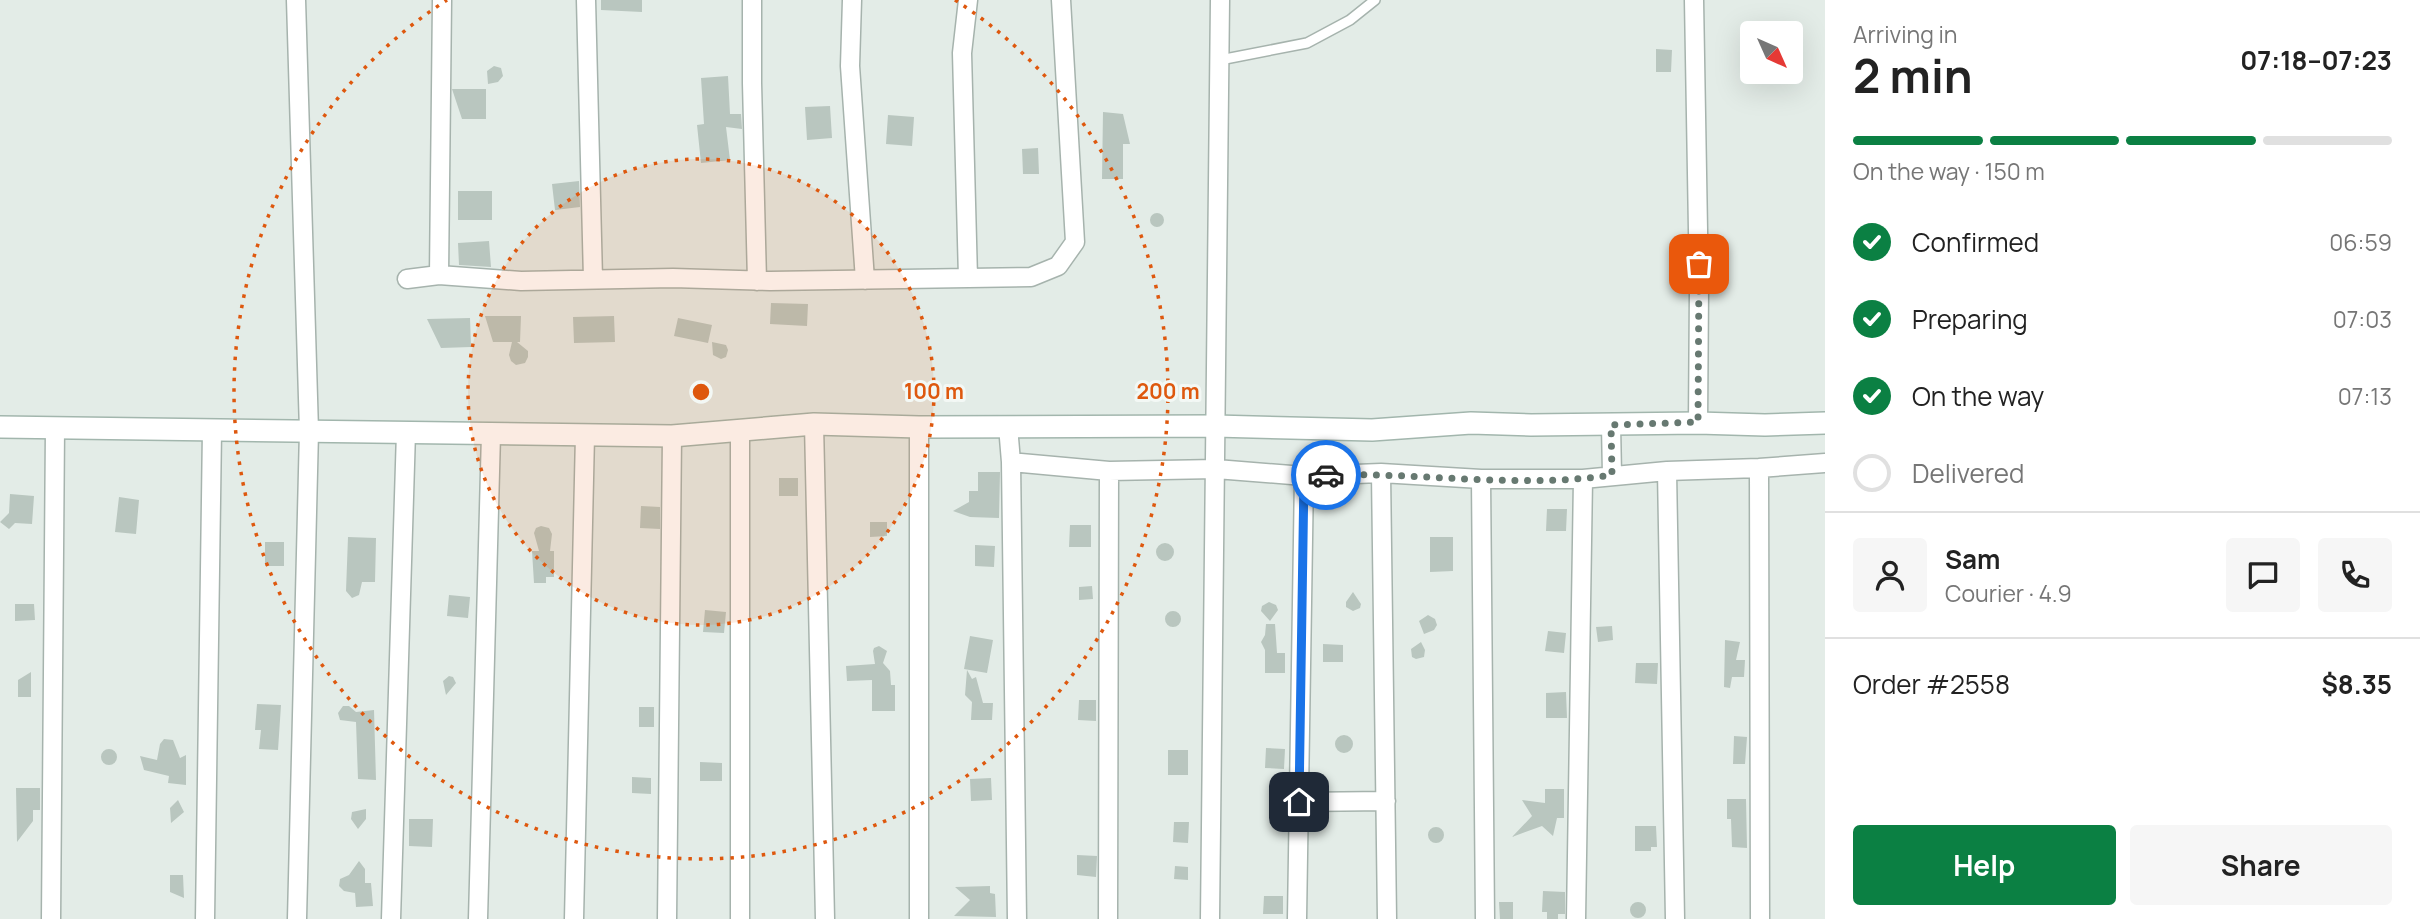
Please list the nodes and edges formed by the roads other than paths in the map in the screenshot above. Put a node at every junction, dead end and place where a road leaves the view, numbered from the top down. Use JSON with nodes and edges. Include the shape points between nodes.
{"nodes":[{"id":1,"x":296,"y":0,"type":"edge"},
{"id":2,"x":442,"y":0,"type":"edge"},
{"id":3,"x":586,"y":0,"type":"edge"},
{"id":4,"x":752,"y":0,"type":"edge"},
{"id":5,"x":852,"y":0,"type":"edge"},
{"id":6,"x":968,"y":0,"type":"edge"},
{"id":7,"x":1061,"y":0,"type":"edge"},
{"id":8,"x":1220,"y":0,"type":"edge"},
{"id":9,"x":1375,"y":0,"type":"edge"},
{"id":10,"x":1694,"y":0,"type":"edge"},
{"id":11,"x":1220,"y":60,"type":"junction"},
{"id":12,"x":439,"y":275,"type":"junction"},
{"id":13,"x":968,"y":278,"type":"junction"},
{"id":14,"x":407,"y":279,"type":"dead end"},
{"id":15,"x":593,"y":279,"type":"junction"},
{"id":16,"x":864,"y":280,"type":"junction"},
{"id":17,"x":757,"y":281,"type":"junction"},
{"id":18,"x":1698,"y":422,"type":"junction"},
{"id":19,"x":1825,"y":423,"type":"edge"},
{"id":20,"x":814,"y":424,"type":"junction"},
{"id":21,"x":1611,"y":425,"type":"junction"},
{"id":22,"x":1008,"y":426,"type":"junction"},
{"id":23,"x":1216,"y":426,"type":"junction"},
{"id":24,"x":0,"y":427,"type":"edge"},
{"id":25,"x":919,"y":427,"type":"junction"},
{"id":26,"x":55,"y":428,"type":"junction"},
{"id":27,"x":212,"y":430,"type":"junction"},
{"id":28,"x":740,"y":430,"type":"junction"},
{"id":29,"x":309,"y":431,"type":"junction"},
{"id":30,"x":406,"y":432,"type":"junction"},
{"id":31,"x":491,"y":433,"type":"junction"},
{"id":32,"x":584,"y":435,"type":"junction"},
{"id":33,"x":672,"y":436,"type":"junction"},
{"id":34,"x":1010,"y":461,"type":"junction"},
{"id":35,"x":1825,"y":463,"type":"edge"},
{"id":36,"x":1759,"y":468,"type":"junction"},
{"id":37,"x":1216,"y":469,"type":"junction"},
{"id":38,"x":1109,"y":471,"type":"junction"},
{"id":39,"x":1667,"y":471,"type":"junction"},
{"id":40,"x":1381,"y":473,"type":"junction"},
{"id":41,"x":1612,"y":475,"type":"junction"},
{"id":42,"x":1304,"y":476,"type":"junction"},
{"id":43,"x":1481,"y":479,"type":"junction"},
{"id":44,"x":1583,"y":480,"type":"junction"},
{"id":45,"x":1386,"y":801,"type":"junction"},
{"id":46,"x":1299,"y":802,"type":"junction"},
{"id":47,"x":51,"y":919,"type":"edge"},
{"id":48,"x":205,"y":919,"type":"edge"},
{"id":49,"x":297,"y":919,"type":"edge"},
{"id":50,"x":391,"y":919,"type":"edge"},
{"id":51,"x":478,"y":919,"type":"edge"},
{"id":52,"x":574,"y":919,"type":"edge"},
{"id":53,"x":667,"y":919,"type":"edge"},
{"id":54,"x":740,"y":919,"type":"edge"},
{"id":55,"x":825,"y":919,"type":"edge"},
{"id":56,"x":919,"y":919,"type":"edge"},
{"id":57,"x":1017,"y":919,"type":"edge"},
{"id":58,"x":1108,"y":919,"type":"edge"},
{"id":59,"x":1210,"y":919,"type":"edge"},
{"id":60,"x":1297,"y":919,"type":"edge"},
{"id":61,"x":1387,"y":919,"type":"edge"},
{"id":62,"x":1485,"y":919,"type":"edge"},
{"id":63,"x":1576,"y":919,"type":"edge"},
{"id":64,"x":1675,"y":919,"type":"edge"},
{"id":65,"x":1760,"y":919,"type":"edge"}],
"edges":[{"from":1,"to":29,"type":"street"},
{"from":2,"to":12,"type":"street"},
{"from":3,"to":15,"type":"street"},
{"from":4,"to":17,"type":"street"},
{"from":5,"to":16,"type":"street","via":[[850,66]]},
{"from":6,"to":13,"type":"street","via":[[962,53]]},
{"from":7,"to":13,"type":"street","via":[[1075,242],[1058,266],[1031,277]]},
{"from":8,"to":11,"type":"street"},
{"from":9,"to":11,"type":"lane","via":[[1350,20],[1307,43]]},
{"from":10,"to":18,"type":"street"},
{"from":11,"to":23,"type":"street"},
{"from":12,"to":14,"type":"street"},
{"from":12,"to":15,"type":"street","via":[[521,281]]},
{"from":13,"to":16,"type":"street"},
{"from":15,"to":17,"type":"street"},
{"from":16,"to":17,"type":"street"},
{"from":18,"to":19,"type":"street"},
{"from":18,"to":21,"type":"street"},
{"from":20,"to":25,"type":"street"},
{"from":20,"to":28,"type":"street"},
{"from":20,"to":55,"type":"street"},
{"from":21,"to":23,"type":"street","via":[[1471,423],[1372,430]]},
{"from":21,"to":41,"type":"street"},
{"from":22,"to":23,"type":"street"},
{"from":22,"to":25,"type":"street"},
{"from":22,"to":34,"type":"street"},
{"from":23,"to":37,"type":"street"},
{"from":24,"to":26,"type":"street"},
{"from":25,"to":56,"type":"street"},
{"from":26,"to":27,"type":"street"},
{"from":26,"to":47,"type":"street"},
{"from":27,"to":29,"type":"street"},
{"from":27,"to":48,"type":"street"},
{"from":28,"to":33,"type":"street"},
{"from":28,"to":54,"type":"street"},
{"from":29,"to":30,"type":"street"},
{"from":29,"to":49,"type":"street"},
{"from":30,"to":31,"type":"street"},
{"from":30,"to":50,"type":"street"},
{"from":31,"to":32,"type":"street"},
{"from":31,"to":51,"type":"street"},
{"from":32,"to":33,"type":"street"},
{"from":32,"to":52,"type":"street"},
{"from":33,"to":53,"type":"street"},
{"from":34,"to":38,"type":"street"},
{"from":34,"to":57,"type":"street"},
{"from":35,"to":36,"type":"street"},
{"from":36,"to":39,"type":"street"},
{"from":36,"to":65,"type":"street"},
{"from":37,"to":38,"type":"street"},
{"from":37,"to":42,"type":"street"},
{"from":37,"to":59,"type":"street"},
{"from":38,"to":58,"type":"street"},
{"from":39,"to":41,"type":"street"},
{"from":39,"to":64,"type":"street"},
{"from":40,"to":42,"type":"street"},
{"from":40,"to":43,"type":"street"},
{"from":40,"to":45,"type":"street"},
{"from":41,"to":44,"type":"street"},
{"from":42,"to":46,"type":"street"},
{"from":43,"to":44,"type":"street"},
{"from":43,"to":62,"type":"street"},
{"from":44,"to":63,"type":"street"},
{"from":45,"to":46,"type":"street"},
{"from":45,"to":61,"type":"street"},
{"from":46,"to":60,"type":"street"}]}
